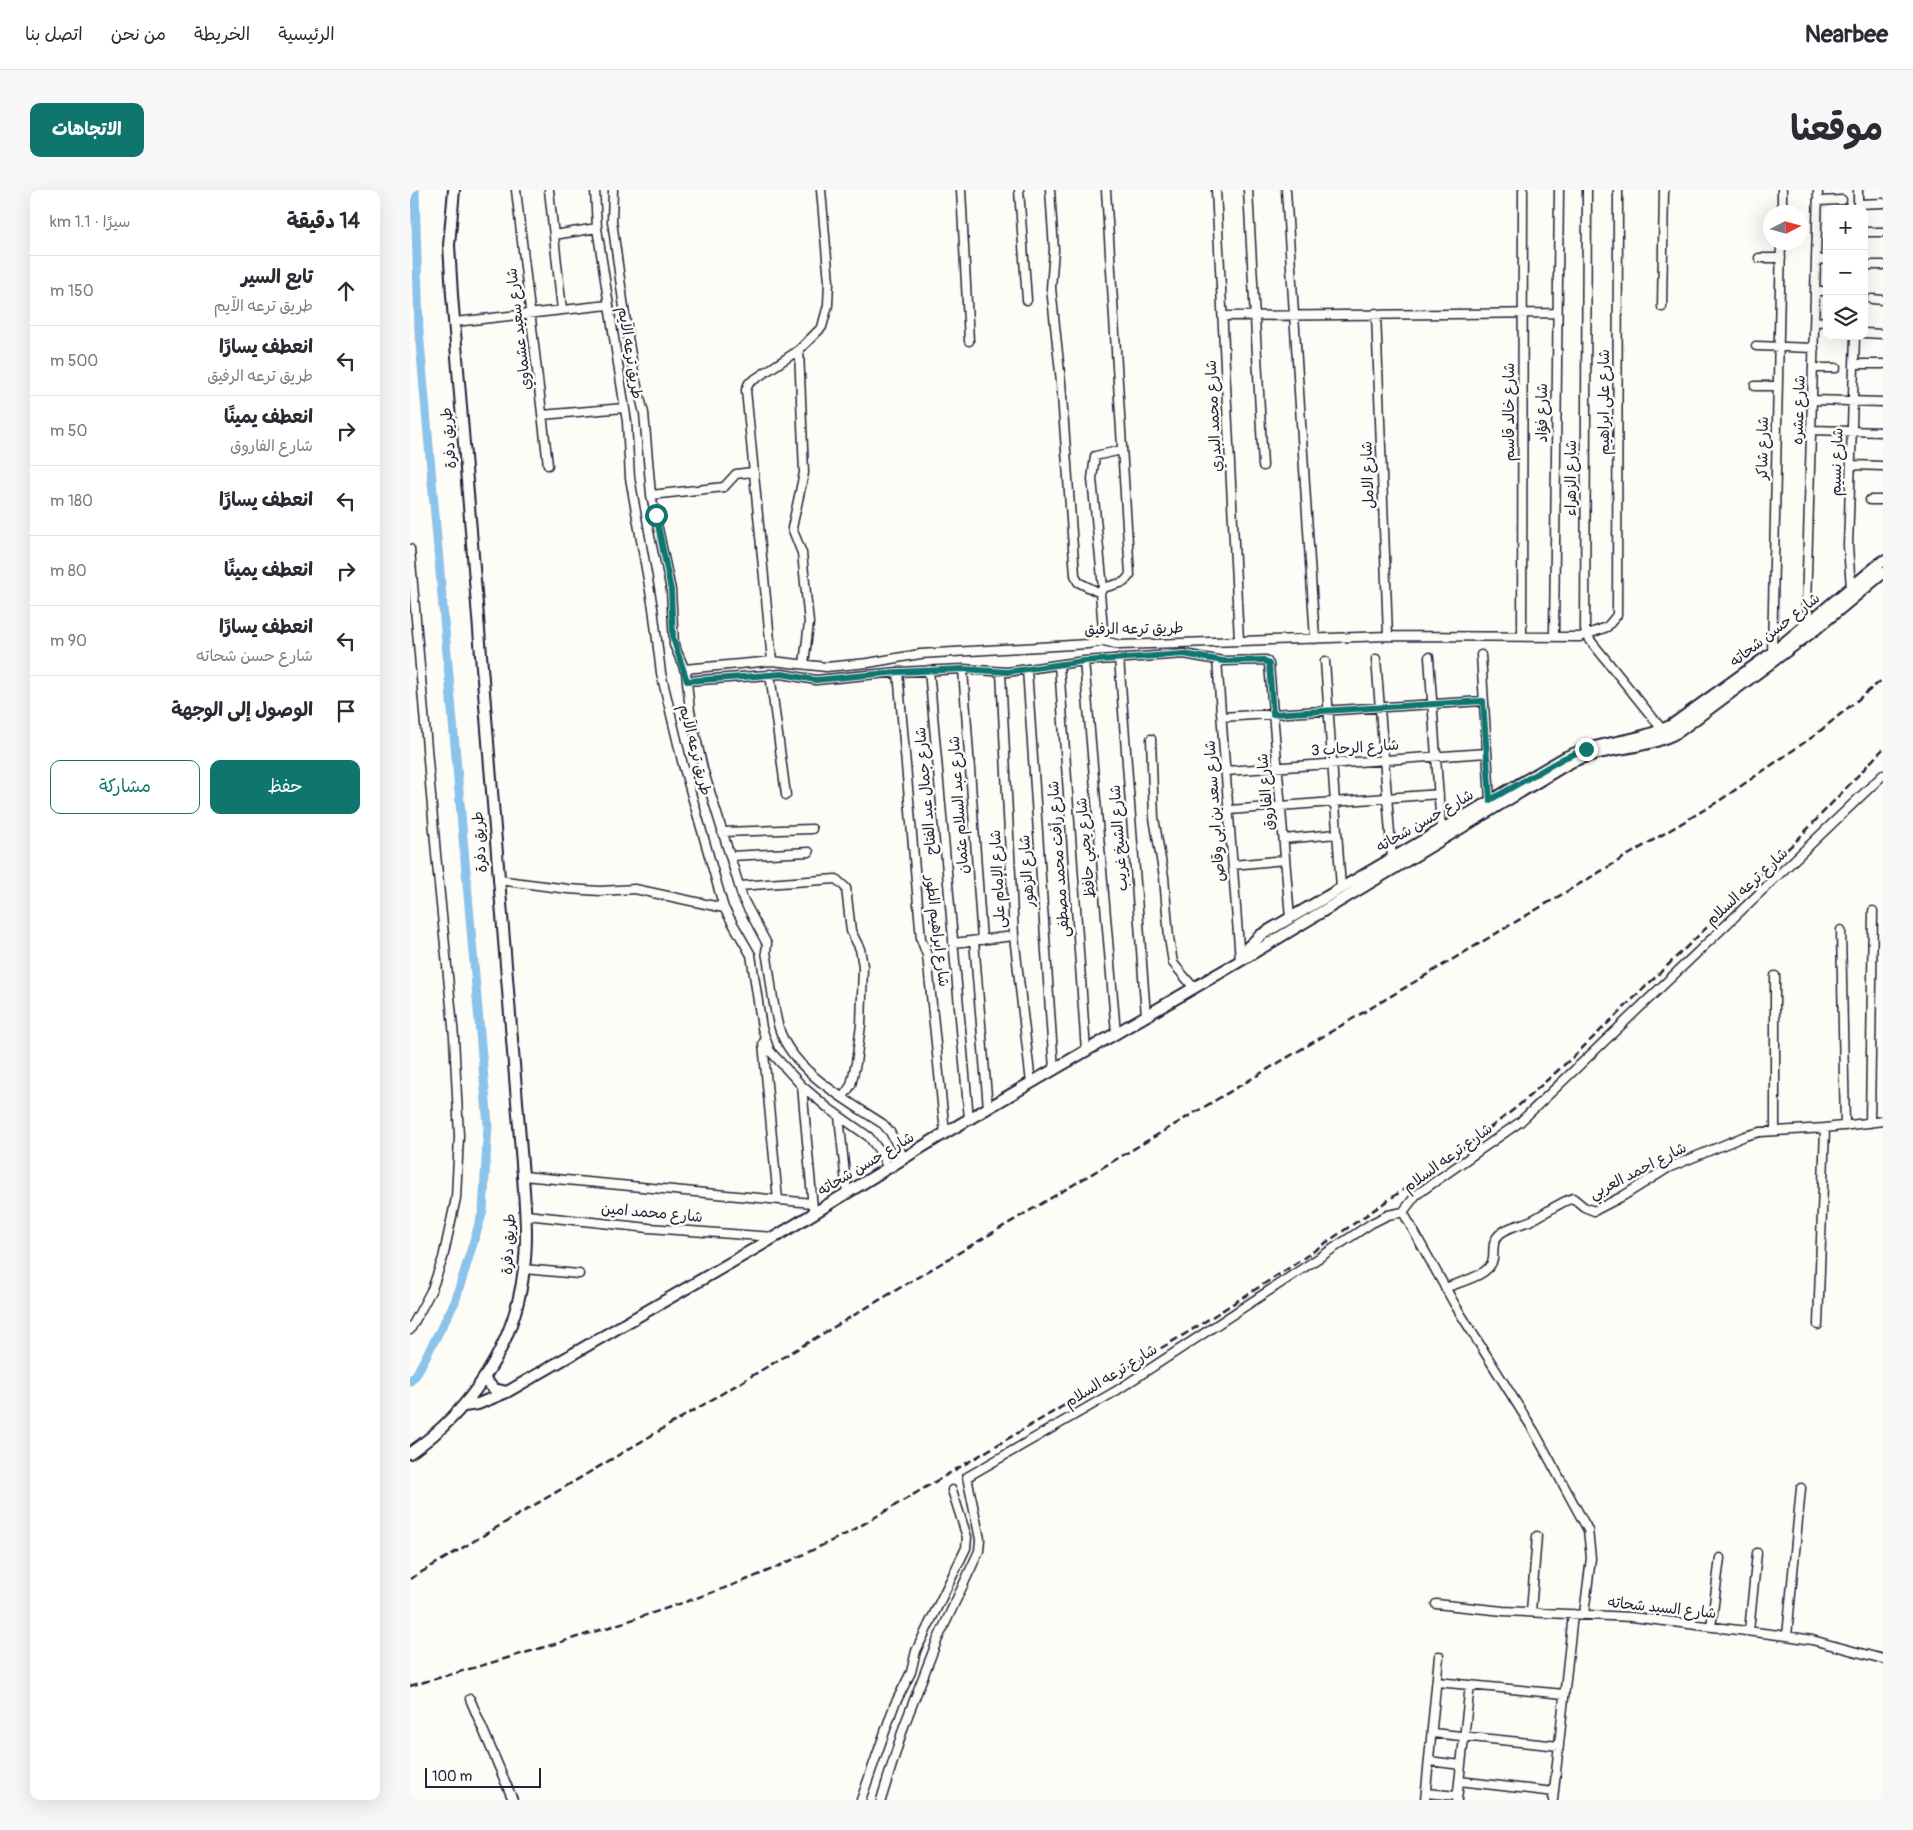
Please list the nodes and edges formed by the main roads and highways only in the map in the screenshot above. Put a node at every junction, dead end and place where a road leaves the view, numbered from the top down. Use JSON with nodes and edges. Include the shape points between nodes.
{"nodes":[{"id":1,"x":454,"y":190,"type":"edge"},
{"id":2,"x":1883,"y":561,"type":"edge"},
{"id":3,"x":1883,"y":572,"type":"edge"},
{"id":4,"x":1814,"y":626,"type":"junction"},
{"id":5,"x":1737,"y":684,"type":"junction"},
{"id":6,"x":1666,"y":734,"type":"junction"},
{"id":7,"x":1240,"y":961,"type":"junction"},
{"id":8,"x":484,"y":1379,"type":"junction"},
{"id":9,"x":507,"y":1392,"type":"junction"},
{"id":10,"x":464,"y":1406,"type":"junction"},
{"id":11,"x":410,"y":1453,"type":"edge"}],
"edges":[{"from":1,"to":8,"type":"main road","name":"طريق دفرة","via":[[449,245],[454,322],[526,1215],[524,1268],[515,1313]]},
{"from":2,"to":4,"type":"main road","name":"شارع حسن شحاته"},
{"from":3,"to":4,"type":"main road","name":"شارع حسن شحاته"},
{"from":4,"to":5,"type":"main road","name":"شارع حسن شحاته"},
{"from":4,"to":5,"type":"main road","name":"شارع حسن شحاته","via":[[1772,653]]},
{"from":5,"to":6,"type":"main road","name":"شارع حسن شحاته"},
{"from":6,"to":7,"type":"main road","name":"شارع حسن شحاته","via":[[1647,745],[1588,756],[1568,764]]},
{"from":6,"to":7,"type":"main road","name":"شارع حسن شحاته","via":[[1579,751],[1254,940]]},
{"from":7,"to":9,"type":"main road","name":"شارع حسن شحاته","via":[[847,1194],[813,1208],[775,1237]]},
{"from":8,"to":9,"type":"main road","via":[[494,1389]]},
{"from":8,"to":10,"type":"main road","name":"طريق دفرة"},
{"from":9,"to":10,"type":"main road","name":"شارع حسن شحاته"},
{"from":10,"to":11,"type":"main road","name":"طريق دفرة","via":[[445,1426]]}]}
